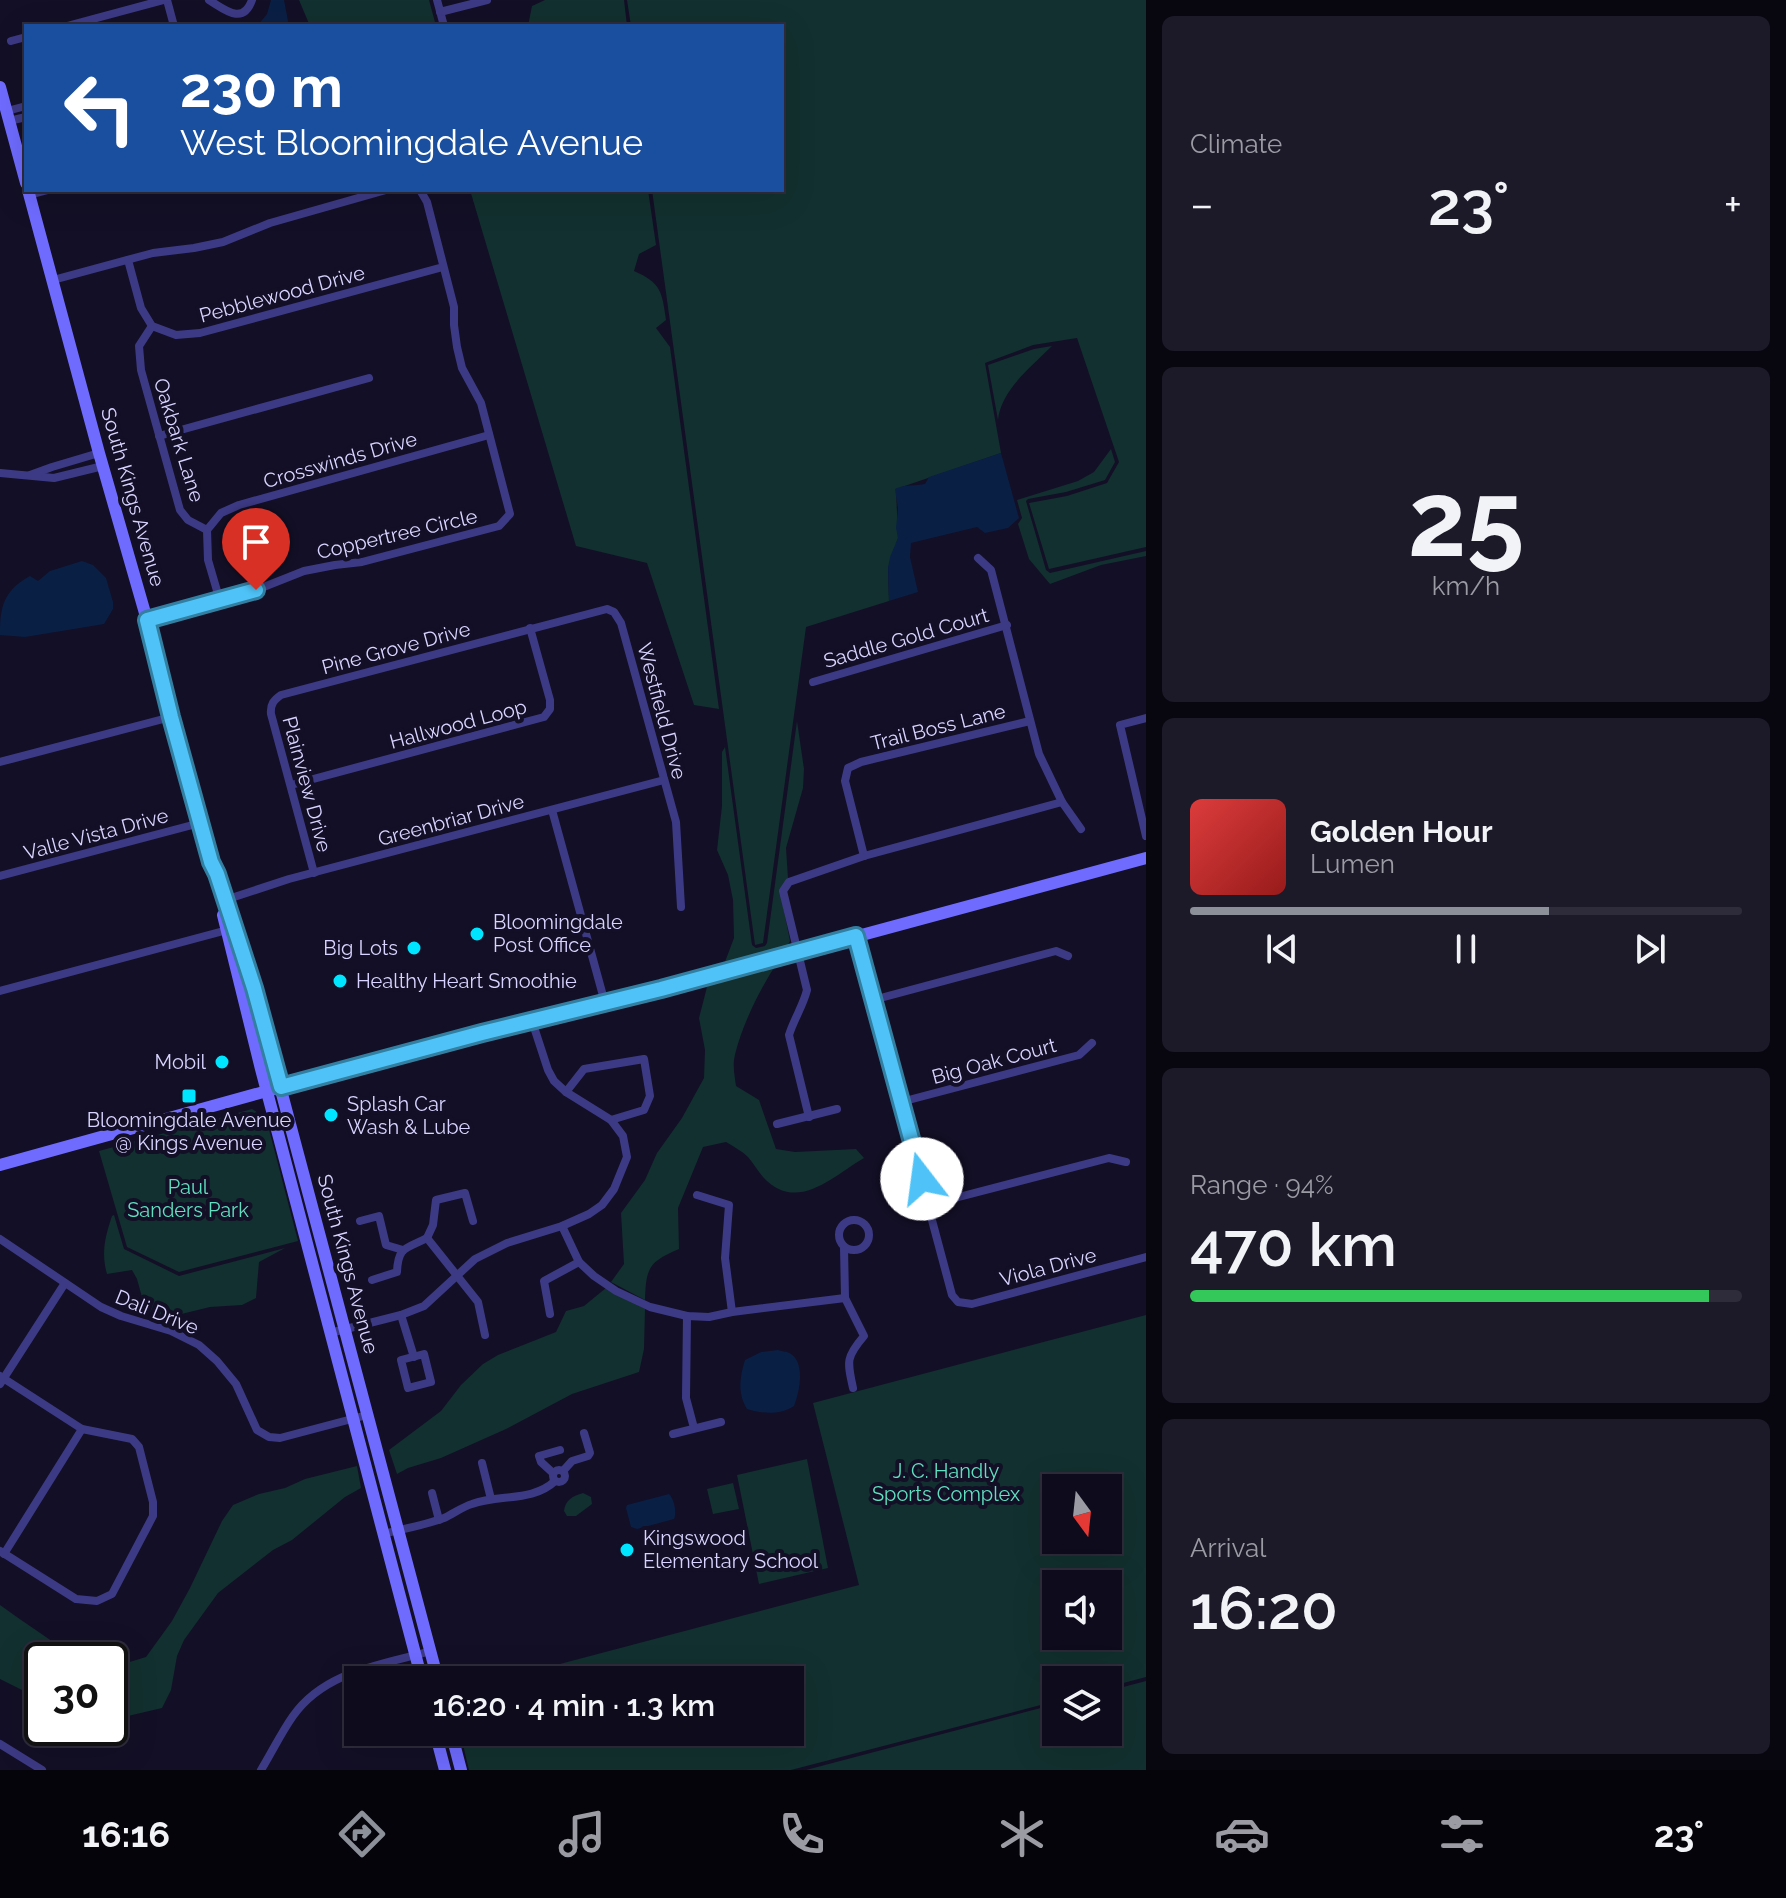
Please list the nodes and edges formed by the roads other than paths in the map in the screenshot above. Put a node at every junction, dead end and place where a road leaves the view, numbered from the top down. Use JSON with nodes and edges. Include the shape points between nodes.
{"nodes":[{"id":1,"x":165,"y":0,"type":"edge"},
{"id":2,"x":209,"y":0,"type":"edge"},
{"id":3,"x":252,"y":0,"type":"edge"},
{"id":4,"x":437,"y":0,"type":"edge"},
{"id":5,"x":487,"y":0,"type":"edge"},
{"id":6,"x":440,"y":12,"type":"junction"},
{"id":7,"x":90,"y":23,"type":"edge"},
{"id":8,"x":173,"y":24,"type":"edge"},
{"id":9,"x":443,"y":24,"type":"edge"},
{"id":10,"x":24,"y":38,"type":"edge"},
{"id":11,"x":11,"y":41,"type":"dead end"},
{"id":12,"x":0,"y":87,"type":"edge"},
{"id":13,"x":24,"y":108,"type":"edge"},
{"id":14,"x":6,"y":121,"type":"edge"},
{"id":15,"x":24,"y":177,"type":"edge"},
{"id":16,"x":29,"y":192,"type":"edge"},
{"id":17,"x":379,"y":192,"type":"edge"},
{"id":18,"x":421,"y":192,"type":"edge"},
{"id":19,"x":128,"y":260,"type":"junction"},
{"id":20,"x":443,"y":267,"type":"junction"},
{"id":21,"x":53,"y":280,"type":"junction"},
{"id":22,"x":152,"y":326,"type":"junction"},
{"id":23,"x":369,"y":378,"type":"dead end"},
{"id":24,"x":489,"y":435,"type":"junction"},
{"id":25,"x":159,"y":436,"type":"junction"},
{"id":26,"x":101,"y":460,"type":"junction"},
{"id":27,"x":0,"y":473,"type":"edge"},
{"id":28,"x":207,"y":530,"type":"junction"},
{"id":29,"x":978,"y":558,"type":"dead end"},
{"id":30,"x":220,"y":601,"type":"junction"},
{"id":31,"x":147,"y":620,"type":"junction"},
{"id":32,"x":1007,"y":625,"type":"junction"},
{"id":33,"x":530,"y":628,"type":"junction"},
{"id":34,"x":813,"y":682,"type":"dead end"},
{"id":35,"x":272,"y":703,"type":"joint"},
{"id":36,"x":171,"y":717,"type":"junction"},
{"id":37,"x":1146,"y":718,"type":"edge"},
{"id":38,"x":1030,"y":721,"type":"junction"},
{"id":39,"x":0,"y":762,"type":"edge"},
{"id":40,"x":664,"y":780,"type":"junction"},
{"id":41,"x":291,"y":785,"type":"junction"},
{"id":42,"x":1062,"y":802,"type":"junction"},
{"id":43,"x":552,"y":810,"type":"junction"},
{"id":44,"x":200,"y":823,"type":"junction"},
{"id":45,"x":1081,"y":829,"type":"dead end"},
{"id":46,"x":1146,"y":836,"type":"edge"},
{"id":47,"x":864,"y":856,"type":"junction"},
{"id":48,"x":1146,"y":858,"type":"edge"},
{"id":49,"x":314,"y":873,"type":"junction"},
{"id":50,"x":0,"y":876,"type":"edge"},
{"id":51,"x":222,"y":899,"type":"junction"},
{"id":52,"x":681,"y":907,"type":"dead end"},
{"id":53,"x":230,"y":929,"type":"junction"},
{"id":54,"x":856,"y":936,"type":"junction"},
{"id":55,"x":797,"y":953,"type":"junction"},
{"id":56,"x":1068,"y":956,"type":"dead end"},
{"id":57,"x":0,"y":991,"type":"edge"},
{"id":58,"x":873,"y":1000,"type":"junction"},
{"id":59,"x":605,"y":1003,"type":"junction"},
{"id":60,"x":532,"y":1021,"type":"junction"},
{"id":61,"x":1092,"y":1043,"type":"dead end"},
{"id":62,"x":281,"y":1087,"type":"junction"},
{"id":63,"x":267,"y":1091,"type":"junction"},
{"id":64,"x":566,"y":1092,"type":"junction"},
{"id":65,"x":901,"y":1102,"type":"junction"},
{"id":66,"x":837,"y":1109,"type":"dead end"},
{"id":67,"x":809,"y":1117,"type":"junction"},
{"id":68,"x":611,"y":1120,"type":"junction"},
{"id":69,"x":777,"y":1124,"type":"dead end"},
{"id":70,"x":1126,"y":1162,"type":"dead end"},
{"id":71,"x":0,"y":1165,"type":"edge"},
{"id":72,"x":697,"y":1195,"type":"dead end"},
{"id":73,"x":928,"y":1205,"type":"junction"},
{"id":74,"x":360,"y":1221,"type":"dead end"},
{"id":75,"x":473,"y":1221,"type":"dead end"},
{"id":76,"x":562,"y":1226,"type":"junction"},
{"id":77,"x":427,"y":1238,"type":"junction"},
{"id":78,"x":0,"y":1239,"type":"edge"},
{"id":79,"x":844,"y":1247,"type":"dead end"},
{"id":80,"x":403,"y":1250,"type":"junction"},
{"id":81,"x":1146,"y":1257,"type":"edge"},
{"id":82,"x":579,"y":1262,"type":"junction"},
{"id":83,"x":456,"y":1274,"type":"junction"},
{"id":84,"x":372,"y":1280,"type":"dead end"},
{"id":85,"x":65,"y":1283,"type":"junction"},
{"id":86,"x":845,"y":1298,"type":"junction"},
{"id":87,"x":732,"y":1312,"type":"junction"},
{"id":88,"x":550,"y":1314,"type":"dead end"},
{"id":89,"x":401,"y":1315,"type":"junction"},
{"id":90,"x":687,"y":1316,"type":"junction"},
{"id":91,"x":344,"y":1329,"type":"junction"},
{"id":92,"x":330,"y":1333,"type":"junction"},
{"id":93,"x":485,"y":1335,"type":"dead end"},
{"id":94,"x":414,"y":1357,"type":"junction"},
{"id":95,"x":1,"y":1379,"type":"edge"},
{"id":96,"x":853,"y":1388,"type":"dead end"},
{"id":97,"x":367,"y":1415,"type":"junction"},
{"id":98,"x":353,"y":1418,"type":"junction"},
{"id":99,"x":721,"y":1422,"type":"dead end"},
{"id":100,"x":694,"y":1428,"type":"junction"},
{"id":101,"x":82,"y":1429,"type":"junction"},
{"id":102,"x":584,"y":1433,"type":"dead end"},
{"id":103,"x":673,"y":1434,"type":"dead end"},
{"id":104,"x":560,"y":1450,"type":"dead end"},
{"id":105,"x":482,"y":1463,"type":"dead end"},
{"id":106,"x":557,"y":1475,"type":"junction"},
{"id":107,"x":432,"y":1493,"type":"dead end"},
{"id":108,"x":491,"y":1499,"type":"junction"},
{"id":109,"x":439,"y":1520,"type":"junction"},
{"id":110,"x":397,"y":1531,"type":"junction"},
{"id":111,"x":383,"y":1534,"type":"junction"},
{"id":112,"x":2,"y":1552,"type":"edge"},
{"id":113,"x":431,"y":1651,"type":"junction"},
{"id":114,"x":415,"y":1655,"type":"junction"},
{"id":115,"x":418,"y":1666,"type":"edge"},
{"id":116,"x":435,"y":1666,"type":"edge"},
{"id":117,"x":0,"y":1744,"type":"edge"},
{"id":118,"x":439,"y":1746,"type":"edge"},
{"id":119,"x":455,"y":1746,"type":"edge"},
{"id":120,"x":42,"y":1770,"type":"edge"},
{"id":121,"x":261,"y":1770,"type":"edge"},
{"id":122,"x":445,"y":1770,"type":"edge"},
{"id":123,"x":461,"y":1770,"type":"edge"}],
"edges":[{"from":1,"to":7,"type":"street"},
{"from":1,"to":8,"type":"street"},
{"from":2,"to":3,"type":"street","via":[[234,14],[249,8]]},
{"from":4,"to":6,"type":"street"},
{"from":5,"to":6,"type":"street"},
{"from":6,"to":9,"type":"street"},
{"from":10,"to":11,"type":"street"},
{"from":12,"to":14,"type":"main road","name":"South Kings Avenue"},
{"from":13,"to":14,"type":"street"},
{"from":14,"to":15,"type":"main road","name":"South Kings Avenue"},
{"from":16,"to":21,"type":"main road","name":"South Kings Avenue"},
{"from":17,"to":19,"type":"street","via":[[223,242]]},
{"from":18,"to":20,"type":"street","name":"Coppertree Circle"},
{"from":19,"to":21,"type":"street"},
{"from":19,"to":22,"type":"street","via":[[141,308]]},
{"from":20,"to":22,"type":"street","name":"Pebblewood Drive","via":[[200,333],[176,335]]},
{"from":20,"to":24,"type":"street","name":"Coppertree Circle","via":[[462,368],[481,403]]},
{"from":21,"to":26,"type":"main road","name":"South Kings Avenue"},
{"from":22,"to":25,"type":"street","name":"Oakbark Lane","via":[[139,346]]},
{"from":23,"to":25,"type":"street"},
{"from":24,"to":28,"type":"street","name":"Crosswinds Drive","via":[[239,505],[221,513]]},
{"from":24,"to":30,"type":"street","name":"Coppertree Circle","via":[[510,514],[499,526],[362,562],[304,571]]},
{"from":25,"to":28,"type":"street","name":"Oakbark Lane","via":[[180,510]]},
{"from":26,"to":27,"type":"street","via":[[29,475]]},
{"from":26,"to":31,"type":"main road","name":"South Kings Avenue"},
{"from":28,"to":30,"type":"street","via":[[208,560]]},
{"from":29,"to":32,"type":"street","via":[[991,570]]},
{"from":30,"to":31,"type":"street","name":"Coppertree Circle"},
{"from":31,"to":36,"type":"main road","name":"South Kings Avenue"},
{"from":32,"to":34,"type":"street","name":"Saddle Gold Court"},
{"from":32,"to":38,"type":"street"},
{"from":33,"to":35,"type":"street","name":"Pine Grove Drive","via":[[281,695]]},
{"from":33,"to":40,"type":"street","name":"Westfield Drive","via":[[602,609],[617,615]]},
{"from":33,"to":41,"type":"street","name":"Hallwood Loop","via":[[550,700],[544,717]]},
{"from":35,"to":41,"type":"street","name":"Plainview Drive"},
{"from":36,"to":39,"type":"street"},
{"from":36,"to":44,"type":"main road","name":"South Kings Avenue"},
{"from":37,"to":46,"type":"street","via":[[1120,725]]},
{"from":38,"to":42,"type":"street"},
{"from":38,"to":47,"type":"street","name":"Trail Boss Lane","via":[[848,768],[845,781]]},
{"from":40,"to":43,"type":"street","name":"Greenbriar Drive"},
{"from":40,"to":52,"type":"street","name":"Westfield Drive","via":[[676,822]]},
{"from":41,"to":49,"type":"street","name":"Plainview Drive"},
{"from":42,"to":45,"type":"street"},
{"from":42,"to":47,"type":"street"},
{"from":43,"to":49,"type":"street","name":"Greenbriar Drive"},
{"from":43,"to":59,"type":"street"},
{"from":44,"to":50,"type":"street","name":"Valle Vista Drive"},
{"from":44,"to":51,"type":"main road","name":"South Kings Avenue"},
{"from":47,"to":55,"type":"street","via":[[789,882],[783,891]]},
{"from":48,"to":54,"type":"main road"},
{"from":49,"to":51,"type":"street","name":"Greenbriar Drive"},
{"from":51,"to":53,"type":"main road","name":"South Kings Avenue"},
{"from":53,"to":57,"type":"street"},
{"from":53,"to":62,"type":"main road","name":"South Kings Avenue","via":[[254,988]]},
{"from":53,"to":63,"type":"main road","name":"South Kings Avenue"},
{"from":54,"to":55,"type":"main road"},
{"from":54,"to":58,"type":"street"},
{"from":55,"to":59,"type":"main road"},
{"from":55,"to":67,"type":"street","via":[[807,990],[789,1035]]},
{"from":56,"to":58,"type":"street","via":[[1056,951]]},
{"from":58,"to":65,"type":"street"},
{"from":59,"to":60,"type":"main road"},
{"from":60,"to":62,"type":"main road"},
{"from":60,"to":64,"type":"street","via":[[548,1070]]},
{"from":61,"to":65,"type":"street","name":"Big Oak Court","via":[[1079,1055]]},
{"from":62,"to":63,"type":"main road"},
{"from":62,"to":91,"type":"main road","name":"South Kings Avenue"},
{"from":63,"to":71,"type":"main road"},
{"from":63,"to":92,"type":"main road","name":"South Kings Avenue"},
{"from":64,"to":68,"type":"street"},
{"from":64,"to":68,"type":"street","via":[[584,1069],[644,1059],[650,1096],[644,1110]]},
{"from":65,"to":73,"type":"street"},
{"from":66,"to":67,"type":"street"},
{"from":67,"to":69,"type":"street"},
{"from":68,"to":76,"type":"street","via":[[623,1136],[627,1157],[614,1189],[602,1205]]},
{"from":70,"to":73,"type":"street","via":[[1109,1158]]},
{"from":72,"to":87,"type":"street","via":[[729,1205],[725,1258]]},
{"from":73,"to":81,"type":"street","name":"Viola Drive","via":[[958,1302],[972,1304]]},
{"from":74,"to":80,"type":"street","via":[[379,1216],[386,1245]]},
{"from":75,"to":77,"type":"street","via":[[465,1193],[436,1200]]},
{"from":76,"to":82,"type":"street"},
{"from":76,"to":83,"type":"street","via":[[507,1243]]},
{"from":77,"to":80,"type":"street"},
{"from":77,"to":83,"type":"street"},
{"from":78,"to":85,"type":"street","name":"Dali Drive"},
{"from":79,"to":86,"type":"street"},
{"from":80,"to":84,"type":"street","via":[[397,1272]]},
{"from":82,"to":88,"type":"street","via":[[544,1281]]},
{"from":82,"to":90,"type":"street","via":[[616,1291]]},
{"from":83,"to":89,"type":"street","via":[[424,1306]]},
{"from":83,"to":93,"type":"street","via":[[478,1302]]},
{"from":85,"to":95,"type":"street"},
{"from":85,"to":98,"type":"street","name":"Dali Drive","via":[[107,1310],[180,1334],[205,1349],[233,1380],[253,1424],[266,1436],[280,1438]]},
{"from":86,"to":87,"type":"street"},
{"from":86,"to":96,"type":"street","via":[[864,1336],[848,1356]]},
{"from":87,"to":90,"type":"street"},
{"from":89,"to":91,"type":"street"},
{"from":89,"to":94,"type":"street"},
{"from":90,"to":100,"type":"street","via":[[686,1398]]},
{"from":91,"to":92,"type":"street"},
{"from":91,"to":97,"type":"main road","name":"South Kings Avenue"},
{"from":92,"to":98,"type":"main road","name":"South Kings Avenue"},
{"from":94,"to":94,"type":"street","via":[[424,1354],[431,1382],[408,1388],[401,1360]]},
{"from":95,"to":101,"type":"street"},
{"from":97,"to":98,"type":"street","name":"Dali Drive"},
{"from":97,"to":110,"type":"main road","name":"South Kings Avenue"},
{"from":98,"to":111,"type":"main road","name":"South Kings Avenue"},
{"from":99,"to":100,"type":"street"},
{"from":100,"to":103,"type":"street"},
{"from":101,"to":112,"type":"street"},
{"from":101,"to":112,"type":"street","via":[[132,1439],[139,1447],[153,1502],[153,1516],[112,1594],[97,1601],[76,1599]]},
{"from":102,"to":106,"type":"street","via":[[590,1453]]},
{"from":104,"to":106,"type":"street","via":[[539,1456]]},
{"from":105,"to":108,"type":"street"},
{"from":106,"to":108,"type":"street","via":[[547,1489]]},
{"from":107,"to":109,"type":"street"},
{"from":108,"to":109,"type":"street"},
{"from":109,"to":110,"type":"street"},
{"from":110,"to":111,"type":"street"},
{"from":110,"to":113,"type":"main road","name":"South Kings Avenue"},
{"from":111,"to":114,"type":"main road","name":"South Kings Avenue"},
{"from":113,"to":114,"type":"street"},
{"from":113,"to":116,"type":"main road","name":"South Kings Avenue"},
{"from":114,"to":115,"type":"main road","name":"South Kings Avenue"},
{"from":114,"to":121,"type":"street","via":[[359,1669],[311,1697]]},
{"from":117,"to":120,"type":"street"},
{"from":118,"to":122,"type":"main road"},
{"from":119,"to":123,"type":"main road"}]}
